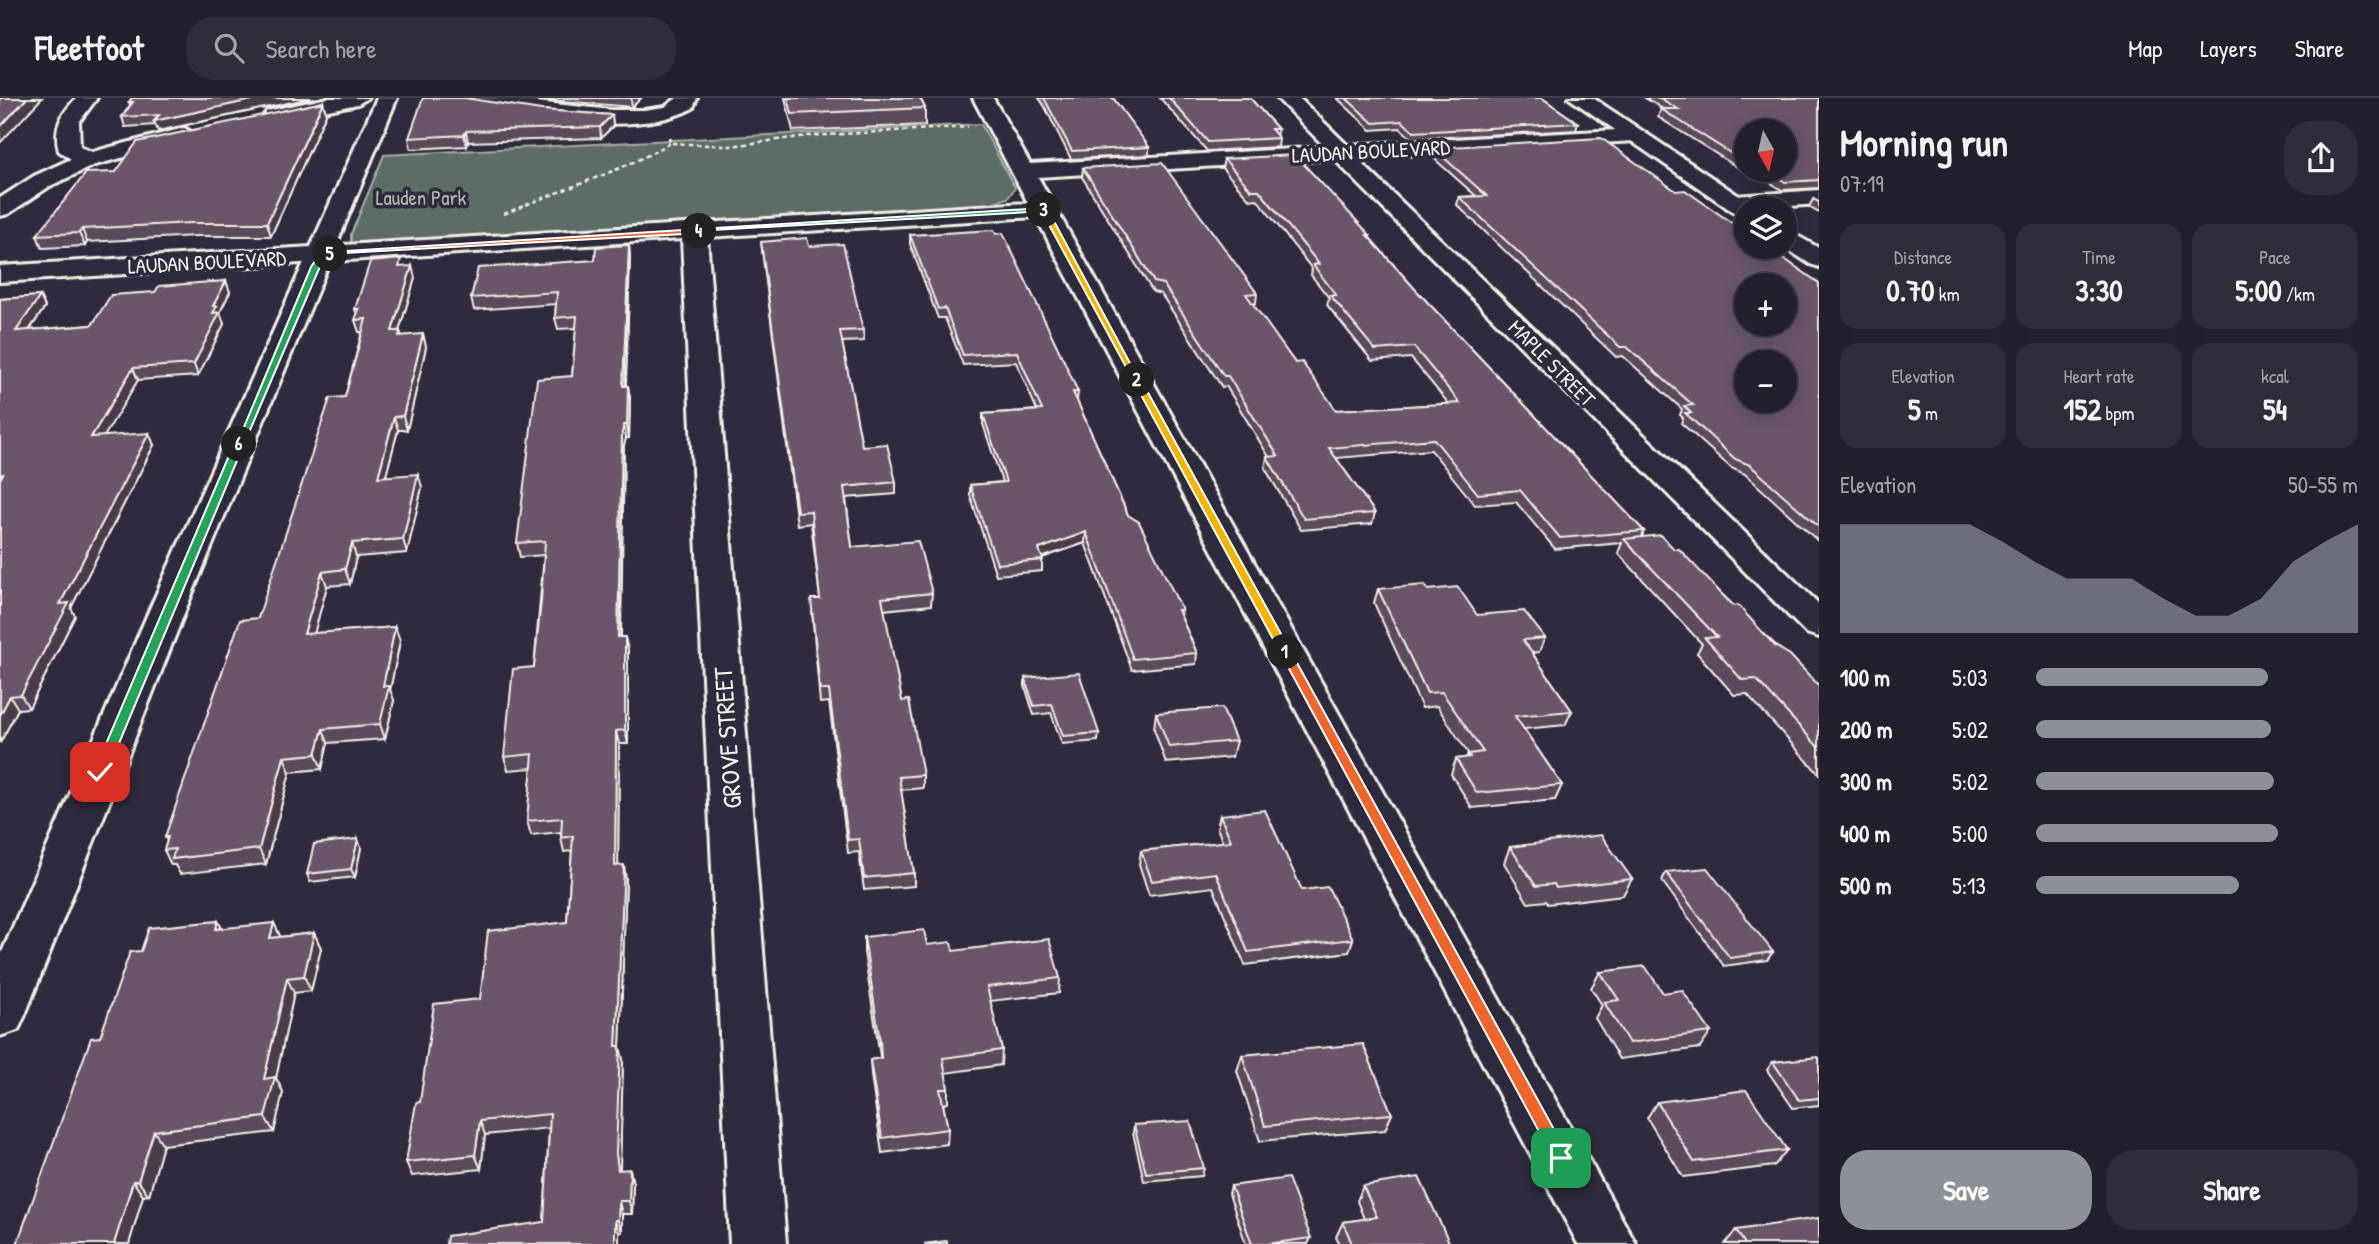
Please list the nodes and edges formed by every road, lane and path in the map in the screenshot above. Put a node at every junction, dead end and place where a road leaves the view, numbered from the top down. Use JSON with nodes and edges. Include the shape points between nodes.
{"nodes":[{"id":1,"x":87,"y":98,"type":"edge"},
{"id":2,"x":358,"y":98,"type":"edge"},
{"id":3,"x":387,"y":98,"type":"edge"},
{"id":4,"x":454,"y":98,"type":"edge"},
{"id":5,"x":687,"y":98,"type":"edge"},
{"id":6,"x":983,"y":98,"type":"edge"},
{"id":7,"x":1287,"y":98,"type":"edge"},
{"id":8,"x":1579,"y":98,"type":"edge"},
{"id":9,"x":251,"y":120,"type":"edge"},
{"id":10,"x":668,"y":125,"type":"junction"},
{"id":11,"x":976,"y":127,"type":"dead end"},
{"id":12,"x":199,"y":130,"type":"edge"},
{"id":13,"x":1635,"y":135,"type":"junction"},
{"id":14,"x":670,"y":143,"type":"junction"},
{"id":15,"x":1341,"y":153,"type":"junction"},
{"id":16,"x":87,"y":158,"type":"junction"},
{"id":17,"x":1023,"y":171,"type":"junction"},
{"id":18,"x":1819,"y":197,"type":"edge"},
{"id":19,"x":1797,"y":200,"type":"edge"},
{"id":20,"x":1734,"y":201,"type":"edge"},
{"id":21,"x":0,"y":209,"type":"edge"},
{"id":22,"x":1044,"y":209,"type":"junction"},
{"id":23,"x":499,"y":216,"type":"dead end"},
{"id":24,"x":694,"y":232,"type":"junction"},
{"id":25,"x":1797,"y":244,"type":"edge"},
{"id":26,"x":321,"y":255,"type":"junction"},
{"id":27,"x":1819,"y":259,"type":"edge"},
{"id":28,"x":0,"y":274,"type":"edge"},
{"id":29,"x":1819,"y":625,"type":"edge"},
{"id":30,"x":0,"y":1015,"type":"edge"},
{"id":31,"x":758,"y":1244,"type":"edge"},
{"id":32,"x":1608,"y":1244,"type":"edge"}],
"edges":[{"from":1,"to":16,"type":"street","via":[[64,134],[70,151]]},
{"from":2,"to":9,"type":"street"},
{"from":3,"to":26,"type":"street"},
{"from":4,"to":10,"type":"street"},
{"from":5,"to":10,"type":"street"},
{"from":6,"to":17,"type":"street"},
{"from":7,"to":15,"type":"street","name":"MAPLE STREET"},
{"from":8,"to":13,"type":"street"},
{"from":10,"to":14,"type":"path"},
{"from":11,"to":14,"type":"path","via":[[808,136],[730,146]]},
{"from":12,"to":16,"type":"street"},
{"from":13,"to":15,"type":"street","name":"LAUDAN BOULEVARD"},
{"from":13,"to":20,"type":"street"},
{"from":14,"to":23,"type":"path","via":[[639,161]]},
{"from":15,"to":17,"type":"street","name":"LAUDAN BOULEVARD"},
{"from":15,"to":29,"type":"street","name":"MAPLE STREET"},
{"from":16,"to":21,"type":"street"},
{"from":17,"to":22,"type":"street"},
{"from":18,"to":19,"type":"street"},
{"from":22,"to":24,"type":"street","name":"LAUDAN BOULEVARD"},
{"from":22,"to":32,"type":"street"},
{"from":24,"to":26,"type":"street","name":"LAUDAN BOULEVARD"},
{"from":24,"to":31,"type":"street","name":"GROVE STREET"},
{"from":25,"to":27,"type":"street"},
{"from":26,"to":28,"type":"street","name":"LAUDAN BOULEVARD"},
{"from":26,"to":30,"type":"street"}]}
